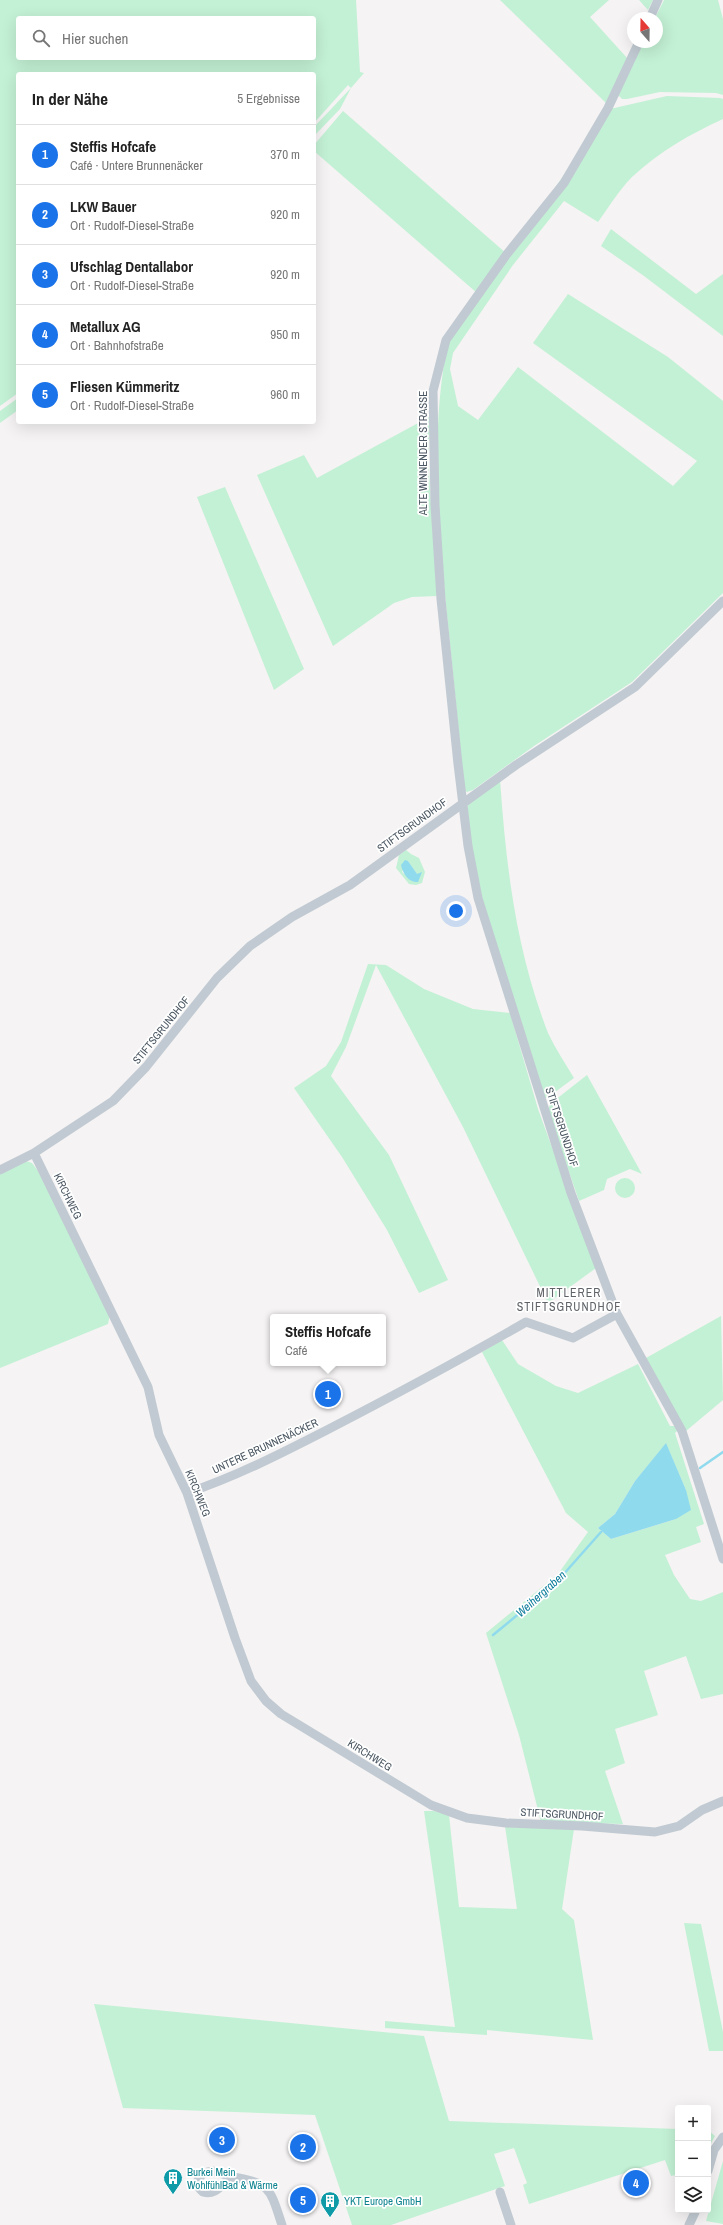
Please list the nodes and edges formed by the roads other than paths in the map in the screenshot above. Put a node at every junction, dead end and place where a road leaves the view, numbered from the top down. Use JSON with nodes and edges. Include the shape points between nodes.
{"nodes":[{"id":1,"x":658,"y":0,"type":"edge"},
{"id":2,"x":653,"y":12,"type":"edge"},
{"id":3,"x":636,"y":48,"type":"edge"},
{"id":4,"x":723,"y":601,"type":"edge"},
{"id":5,"x":463,"y":802,"type":"junction"},
{"id":6,"x":34,"y":1153,"type":"junction"},
{"id":7,"x":0,"y":1170,"type":"edge"},
{"id":8,"x":617,"y":1314,"type":"junction"},
{"id":9,"x":187,"y":1493,"type":"junction"},
{"id":10,"x":723,"y":1559,"type":"edge"},
{"id":11,"x":399,"y":1787,"type":"joint"},
{"id":12,"x":723,"y":1801,"type":"edge"},
{"id":13,"x":723,"y":2136,"type":"edge"},
{"id":14,"x":711,"y":2161,"type":"edge"},
{"id":15,"x":232,"y":2177,"type":"dead end"},
{"id":16,"x":500,"y":2192,"type":"dead end"},
{"id":17,"x":694,"y":2213,"type":"edge"},
{"id":18,"x":282,"y":2225,"type":"edge"},
{"id":19,"x":511,"y":2225,"type":"edge"},
{"id":20,"x":688,"y":2225,"type":"edge"}],
"edges":[{"from":1,"to":2,"type":"street"},
{"from":3,"to":5,"type":"street","name":"ALTE WINNENDER STRASSE","via":[[608,108],[564,183],[503,260],[446,340],[433,392],[435,505],[441,599]]},
{"from":4,"to":5,"type":"street","via":[[635,687],[516,764]]},
{"from":5,"to":6,"type":"street","name":"STIFTSGRUNDHOF","via":[[350,885],[292,916],[250,946],[217,978],[124,1091],[96,1114]]},
{"from":5,"to":8,"type":"street","name":"STIFTSGRUNDHOF","via":[[478,898],[571,1193]]},
{"from":6,"to":7,"type":"street","name":"STIFTSGRUNDHOF"},
{"from":6,"to":9,"type":"street","name":"KIRCHWEG","via":[[148,1386],[159,1435]]},
{"from":8,"to":9,"type":"street","name":"UNTERE BRUNNENÄCKER","via":[[573,1338],[526,1322],[450,1366],[256,1466]]},
{"from":8,"to":10,"type":"street","name":"STIFTSGRUNDHOF","via":[[682,1431]]},
{"from":9,"to":11,"type":"street","name":"KIRCHWEG","via":[[235,1638],[251,1680],[266,1701],[281,1714]]},
{"from":11,"to":12,"type":"street","name":"STIFTSGRUNDHOF","via":[[431,1805],[467,1818],[506,1823],[655,1832],[679,1826],[702,1810]]},
{"from":13,"to":14,"type":"street","via":[[716,2144]]},
{"from":15,"to":18,"type":"street","via":[[254,2181],[269,2191]]},
{"from":16,"to":19,"type":"street"},
{"from":17,"to":20,"type":"street"}]}
